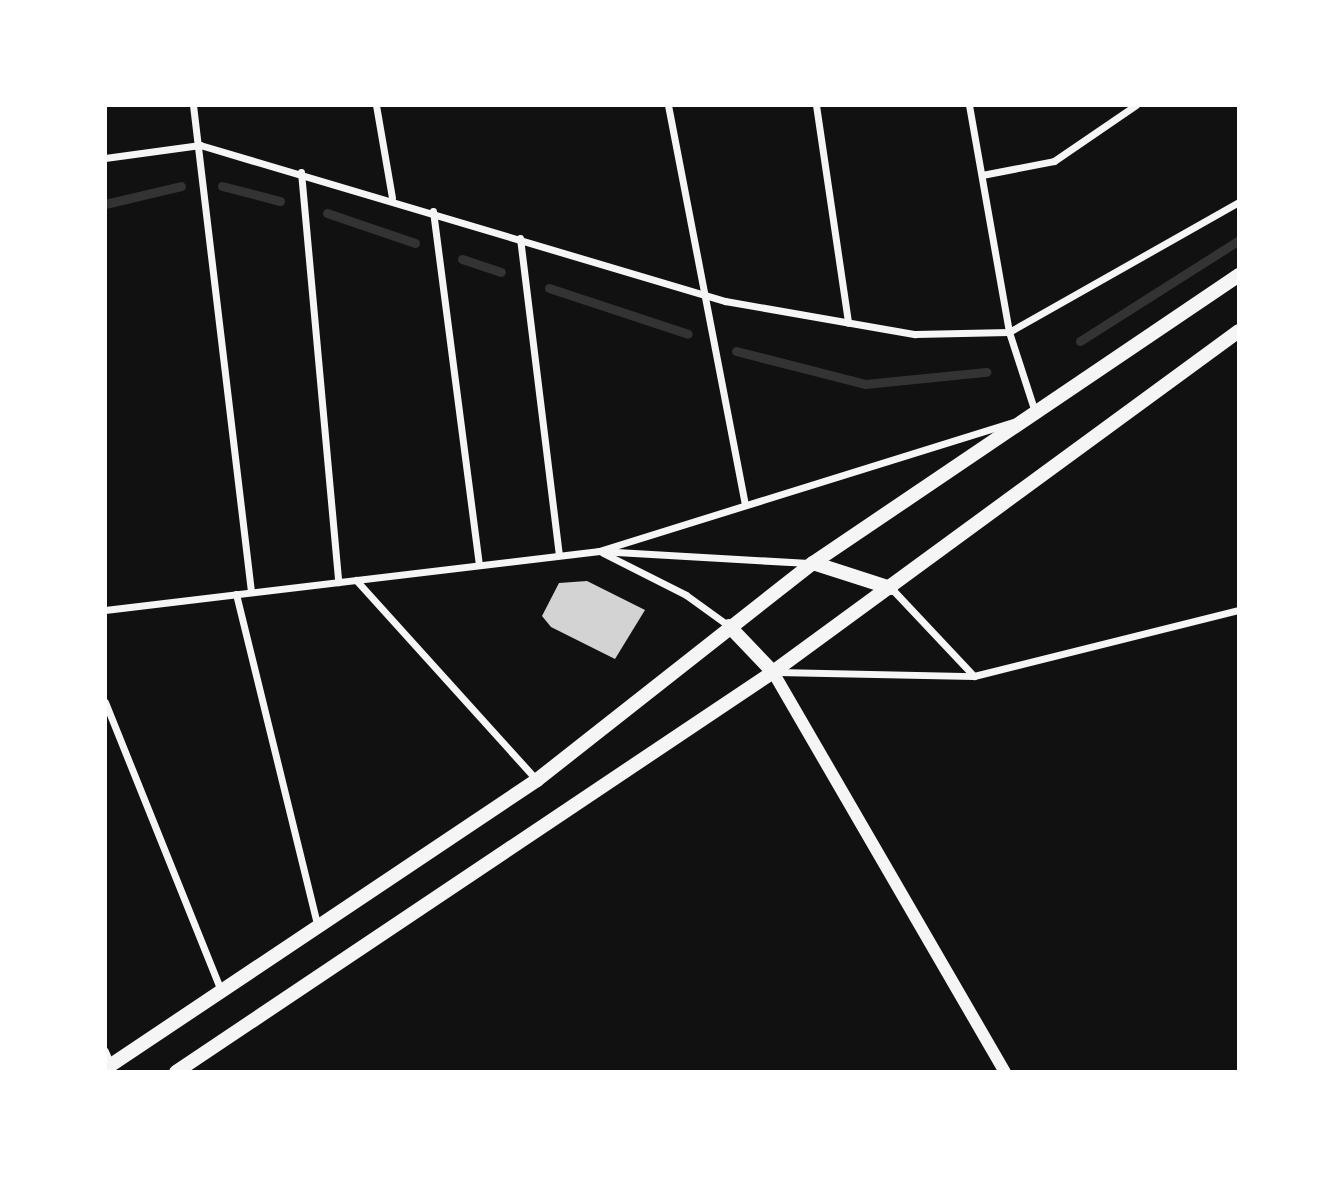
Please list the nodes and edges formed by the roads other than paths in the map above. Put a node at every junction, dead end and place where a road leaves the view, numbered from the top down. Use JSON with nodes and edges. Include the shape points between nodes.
{"nodes":[{"id":1,"x":193,"y":105,"type":"edge"},
{"id":2,"x":376,"y":105,"type":"edge"},
{"id":3,"x":668,"y":105,"type":"edge"},
{"id":4,"x":816,"y":105,"type":"edge"},
{"id":5,"x":969,"y":105,"type":"edge"},
{"id":6,"x":1136,"y":105,"type":"edge"},
{"id":7,"x":200,"y":145,"type":"junction"},
{"id":8,"x":105,"y":158,"type":"edge"},
{"id":9,"x":301,"y":172,"type":"junction"},
{"id":10,"x":982,"y":175,"type":"junction"},
{"id":11,"x":392,"y":198,"type":"junction"},
{"id":12,"x":1239,"y":202,"type":"edge"},
{"id":13,"x":433,"y":211,"type":"junction"},
{"id":14,"x":520,"y":238,"type":"junction"},
{"id":15,"x":1239,"y":275,"type":"edge"},
{"id":16,"x":702,"y":294,"type":"junction"},
{"id":17,"x":848,"y":323,"type":"junction"},
{"id":18,"x":1239,"y":331,"type":"edge"},
{"id":19,"x":1009,"y":332,"type":"junction"},
{"id":20,"x":1035,"y":415,"type":"junction"},
{"id":21,"x":745,"y":504,"type":"junction"},
{"id":22,"x":599,"y":551,"type":"junction"},
{"id":23,"x":559,"y":555,"type":"junction"},
{"id":24,"x":813,"y":563,"type":"junction"},
{"id":25,"x":479,"y":565,"type":"junction"},
{"id":26,"x":356,"y":580,"type":"junction"},
{"id":27,"x":338,"y":582,"type":"junction"},
{"id":28,"x":891,"y":587,"type":"junction"},
{"id":29,"x":251,"y":592,"type":"junction"},
{"id":30,"x":236,"y":594,"type":"junction"},
{"id":31,"x":105,"y":610,"type":"edge"},
{"id":32,"x":1239,"y":610,"type":"edge"},
{"id":33,"x":729,"y":625,"type":"junction"},
{"id":34,"x":773,"y":671,"type":"junction"},
{"id":35,"x":974,"y":676,"type":"junction"},
{"id":36,"x":105,"y":702,"type":"edge"},
{"id":37,"x":537,"y":780,"type":"junction"},
{"id":38,"x":318,"y":928,"type":"junction"},
{"id":39,"x":222,"y":993,"type":"junction"},
{"id":40,"x":107,"y":1062,"type":"edge"},
{"id":41,"x":176,"y":1072,"type":"edge"},
{"id":42,"x":1005,"y":1072,"type":"edge"}],
"edges":[{"from":1,"to":7,"type":"street"},
{"from":2,"to":11,"type":"street"},
{"from":3,"to":16,"type":"street"},
{"from":4,"to":17,"type":"street"},
{"from":5,"to":10,"type":"street"},
{"from":6,"to":10,"type":"street","via":[[1054,160]]},
{"from":7,"to":8,"type":"street"},
{"from":7,"to":9,"type":"street"},
{"from":7,"to":29,"type":"street"},
{"from":9,"to":11,"type":"street"},
{"from":9,"to":27,"type":"street"},
{"from":10,"to":19,"type":"street"},
{"from":11,"to":13,"type":"street"},
{"from":12,"to":19,"type":"street"},
{"from":13,"to":14,"type":"street"},
{"from":13,"to":25,"type":"street"},
{"from":14,"to":16,"type":"street"},
{"from":14,"to":23,"type":"street"},
{"from":15,"to":20,"type":"main road"},
{"from":16,"to":17,"type":"street"},
{"from":16,"to":21,"type":"street"},
{"from":17,"to":19,"type":"street","via":[[915,334]]},
{"from":18,"to":28,"type":"main road"},
{"from":19,"to":20,"type":"street"},
{"from":20,"to":21,"type":"street"},
{"from":20,"to":24,"type":"main road"},
{"from":21,"to":22,"type":"street"},
{"from":22,"to":23,"type":"street"},
{"from":22,"to":24,"type":"street"},
{"from":22,"to":33,"type":"street","via":[[686,595]]},
{"from":23,"to":25,"type":"street"},
{"from":24,"to":28,"type":"main road"},
{"from":24,"to":33,"type":"main road"},
{"from":25,"to":26,"type":"street"},
{"from":26,"to":27,"type":"street"},
{"from":26,"to":37,"type":"street"},
{"from":27,"to":29,"type":"street"},
{"from":28,"to":34,"type":"main road"},
{"from":28,"to":35,"type":"street"},
{"from":29,"to":30,"type":"street"},
{"from":30,"to":31,"type":"street"},
{"from":30,"to":38,"type":"street"},
{"from":32,"to":35,"type":"street"},
{"from":33,"to":34,"type":"main road"},
{"from":33,"to":37,"type":"main road"},
{"from":34,"to":35,"type":"street"},
{"from":34,"to":41,"type":"main road"},
{"from":34,"to":42,"type":"street"},
{"from":36,"to":39,"type":"street"},
{"from":37,"to":38,"type":"main road"},
{"from":38,"to":39,"type":"main road"},
{"from":39,"to":40,"type":"main road"}]}
